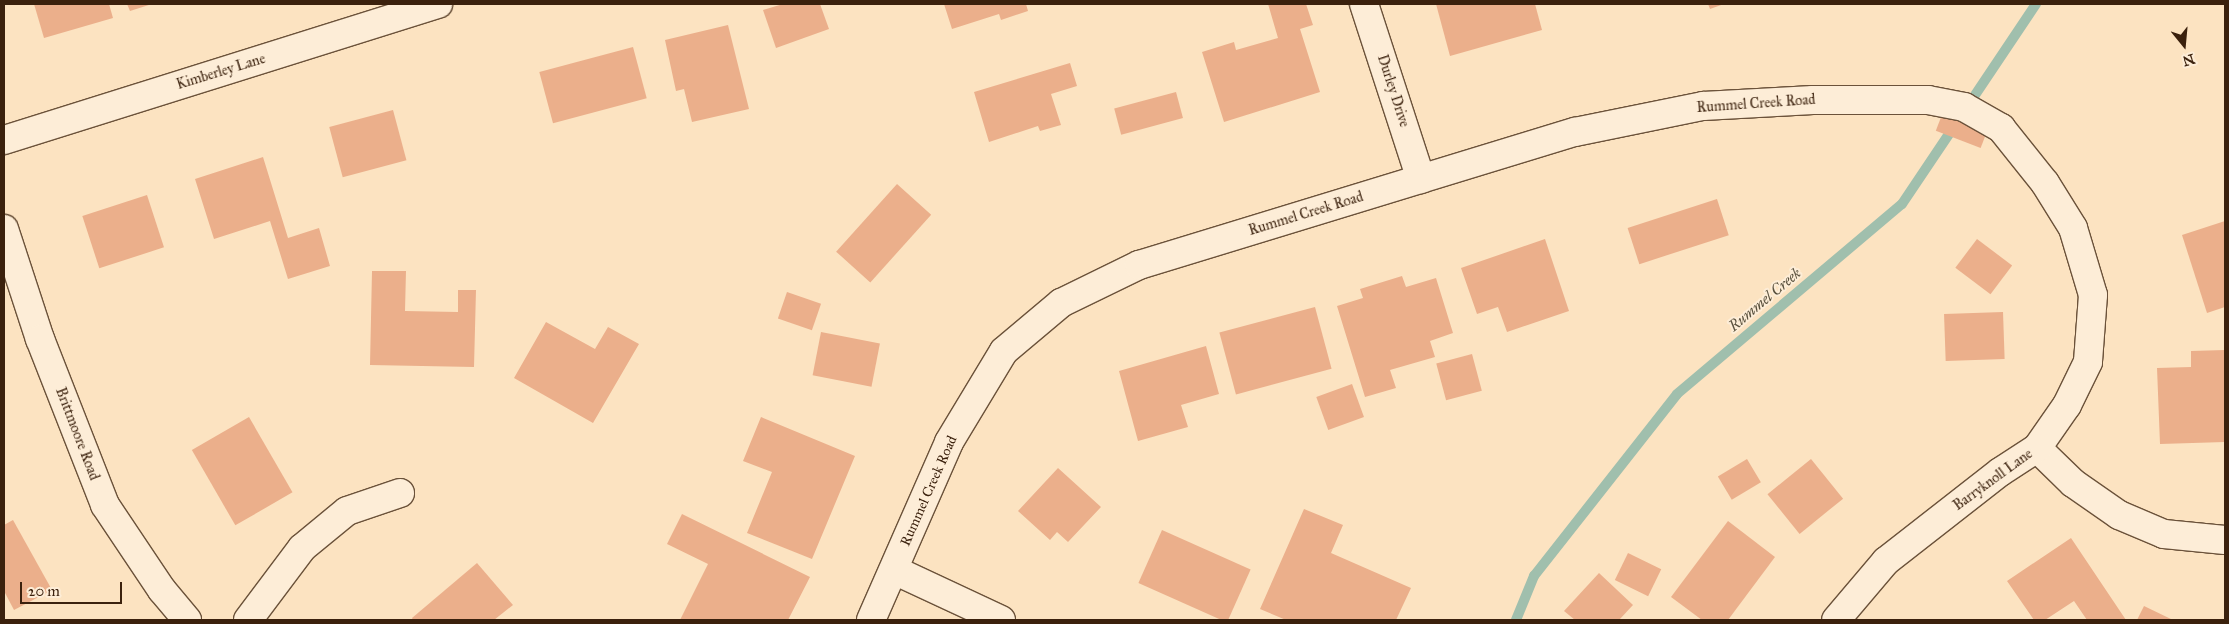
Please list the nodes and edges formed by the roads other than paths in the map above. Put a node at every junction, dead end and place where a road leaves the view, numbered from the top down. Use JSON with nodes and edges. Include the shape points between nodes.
{"nodes":[{"id":1,"x":438,"y":4,"type":"edge"},
{"id":2,"x":1364,"y":4,"type":"edge"},
{"id":3,"x":4,"y":140,"type":"edge"},
{"id":4,"x":1421,"y":179,"type":"junction"},
{"id":5,"x":4,"y":229,"type":"edge"},
{"id":6,"x":2037,"y":448,"type":"junction"},
{"id":7,"x":400,"y":494,"type":"dead end"},
{"id":8,"x":2225,"y":540,"type":"edge"},
{"id":9,"x":894,"y":570,"type":"junction"},
{"id":10,"x":187,"y":620,"type":"edge"},
{"id":11,"x":248,"y":620,"type":"edge"},
{"id":12,"x":871,"y":620,"type":"edge"},
{"id":13,"x":1001,"y":620,"type":"edge"},
{"id":14,"x":1836,"y":620,"type":"edge"}],
"edges":[{"from":1,"to":3,"type":"street","name":"Kimberley Lane"},
{"from":2,"to":4,"type":"street","name":"Durley Drive"},
{"from":4,"to":6,"type":"street","name":"Rummel Creek Road","via":[[1575,132],[1703,106],[1813,100],[1928,100],[1964,107],[2001,128],[2045,183],[2073,228],[2093,295],[2088,362],[2067,405]]},
{"from":4,"to":9,"type":"street","name":"Rummel Creek Road","via":[[1139,265],[1061,302],[1004,351],[949,442]]},
{"from":5,"to":10,"type":"street","name":"Brittmoore Road","via":[[40,339],[105,504],[162,590]]},
{"from":6,"to":8,"type":"street","name":"Barryknoll Lane","via":[[2074,483],[2119,515],[2164,534]]},
{"from":6,"to":14,"type":"street","name":"Barryknoll Lane","via":[[2000,472],[1886,561]]},
{"from":7,"to":11,"type":"street","via":[[347,511],[302,548]]},
{"from":9,"to":12,"type":"street","name":"Rummel Creek Road"},
{"from":9,"to":13,"type":"street"}]}
